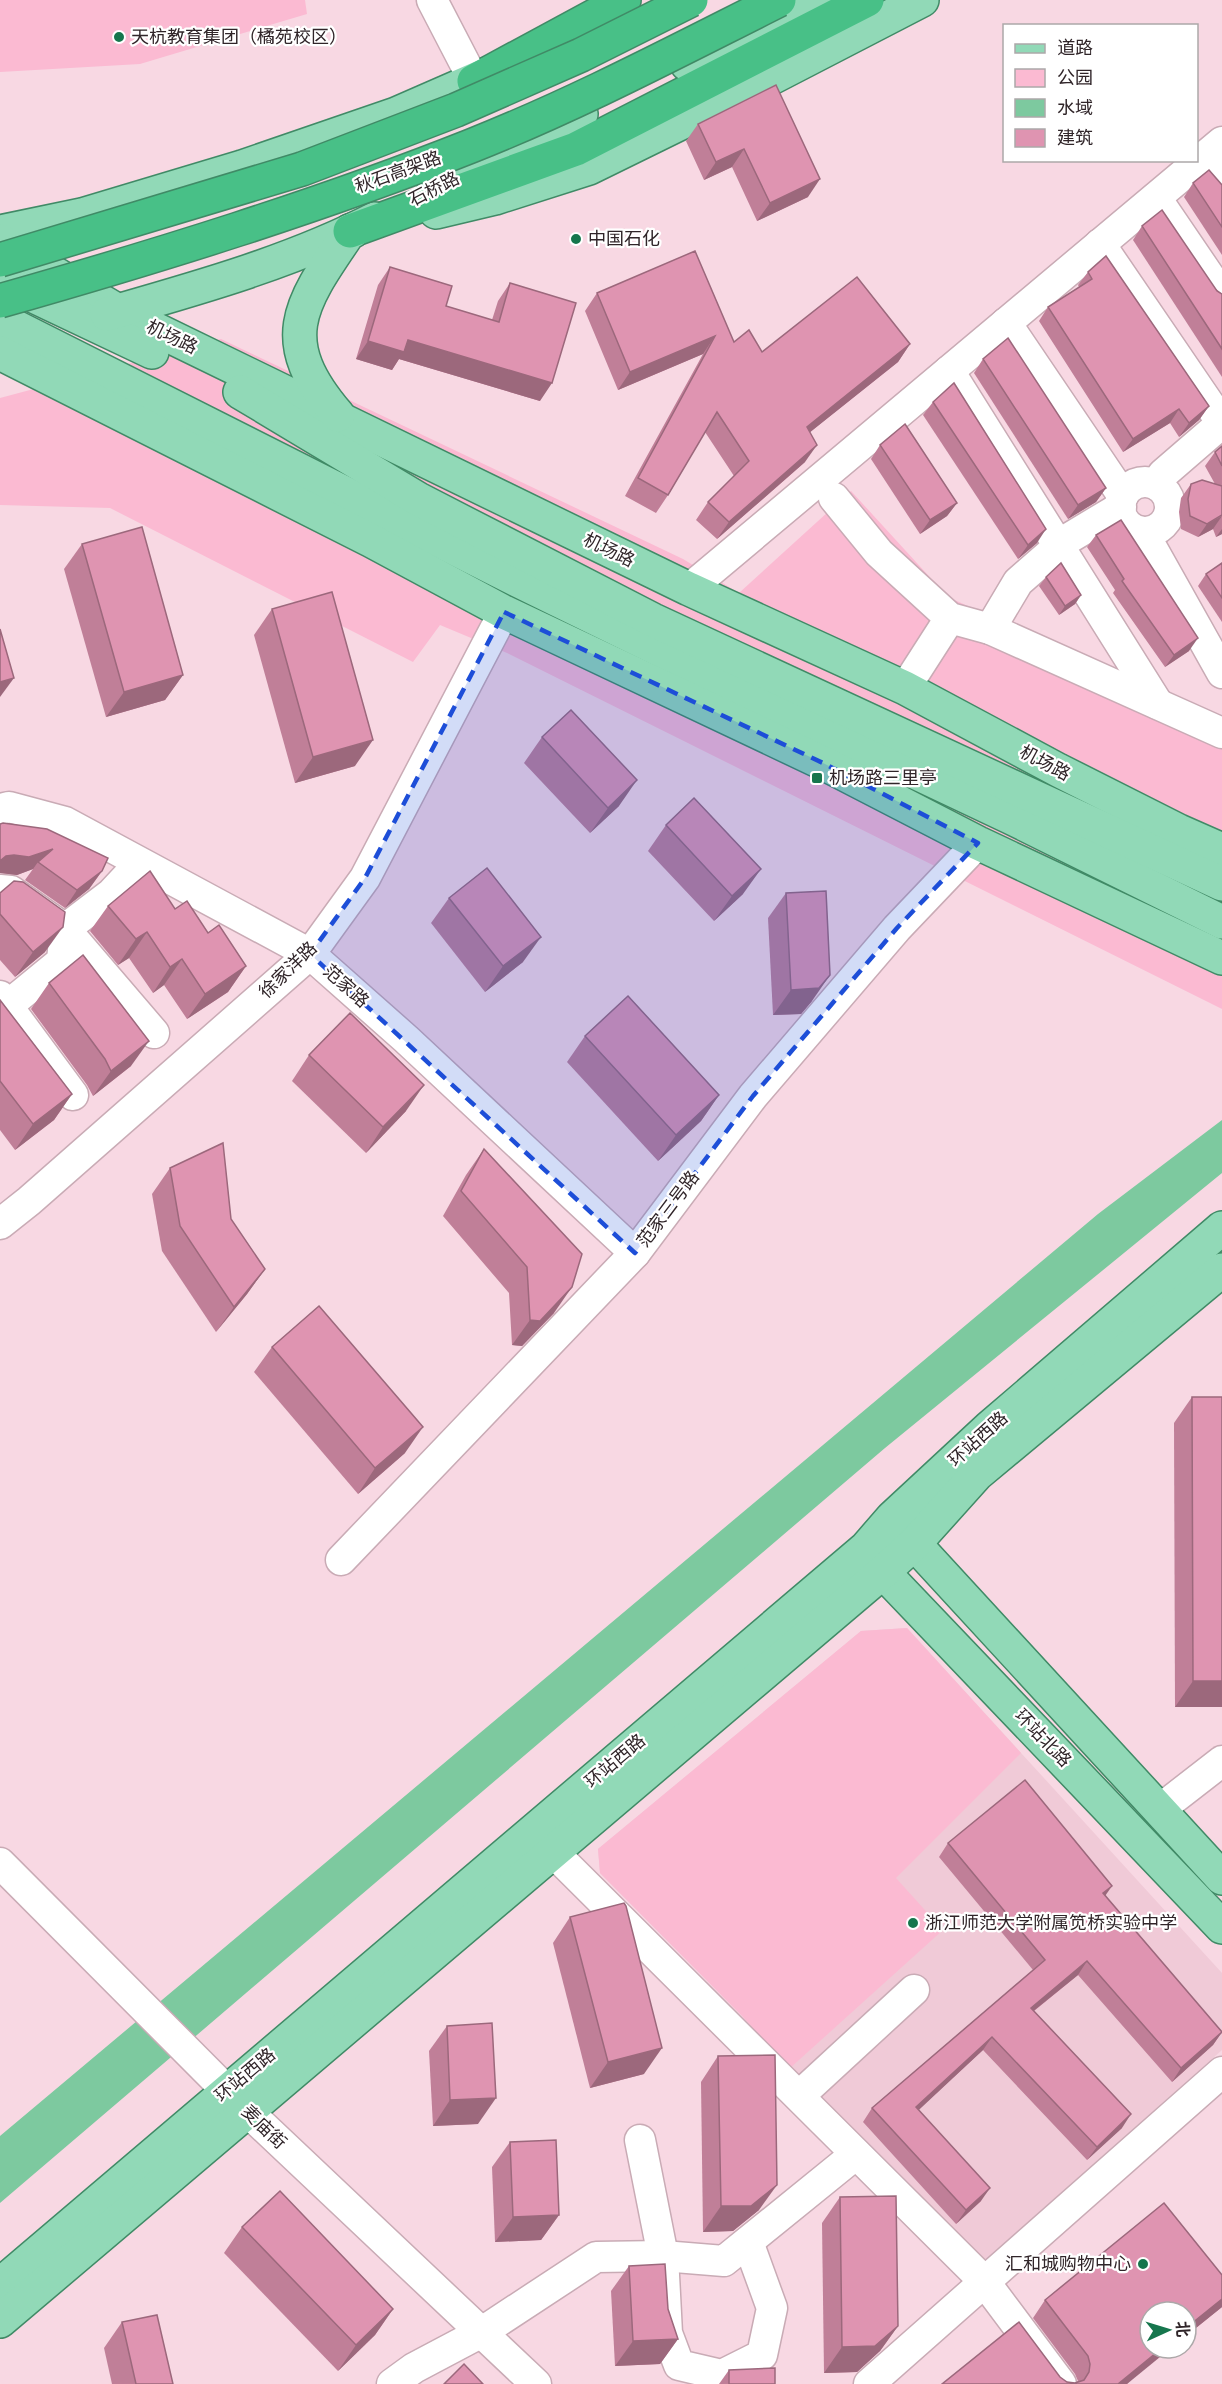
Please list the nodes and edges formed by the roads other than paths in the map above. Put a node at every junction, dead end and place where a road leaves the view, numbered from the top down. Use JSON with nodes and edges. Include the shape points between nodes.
{"nodes":[{"id":1,"x":432,"y":0,"type":"edge"},
{"id":2,"x":624,"y":0,"type":"edge"},
{"id":3,"x":643,"y":0,"type":"edge"},
{"id":4,"x":691,"y":0,"type":"edge"},
{"id":5,"x":779,"y":0,"type":"edge"},
{"id":6,"x":821,"y":0,"type":"edge"},
{"id":7,"x":867,"y":0,"type":"edge"},
{"id":8,"x":922,"y":0,"type":"edge"},
{"id":9,"x":474,"y":81,"type":"junction"},
{"id":10,"x":1213,"y":150,"type":"edge"},
{"id":11,"x":1222,"y":185,"type":"edge"},
{"id":12,"x":1156,"y":198,"type":"junction"},
{"id":13,"x":350,"y":231,"type":"junction"},
{"id":14,"x":0,"y":232,"type":"edge"},
{"id":15,"x":0,"y":241,"type":"edge"},
{"id":16,"x":1101,"y":244,"type":"junction"},
{"id":17,"x":0,"y":260,"type":"edge"},
{"id":18,"x":0,"y":280,"type":"edge"},
{"id":19,"x":1222,"y":296,"type":"edge"},
{"id":20,"x":0,"y":301,"type":"edge"},
{"id":21,"x":118,"y":311,"type":"junction"},
{"id":22,"x":0,"y":319,"type":"edge"},
{"id":23,"x":83,"y":321,"type":"junction"},
{"id":24,"x":1006,"y":323,"type":"junction"},
{"id":25,"x":15,"y":338,"type":"edge"},
{"id":26,"x":0,"y":353,"type":"edge"},
{"id":27,"x":949,"y":371,"type":"junction"},
{"id":28,"x":343,"y":421,"type":"junction"},
{"id":29,"x":1222,"y":423,"type":"edge"},
{"id":30,"x":1156,"y":485,"type":"junction"},
{"id":31,"x":495,"y":494,"type":"junction"},
{"id":32,"x":834,"y":498,"type":"dead end"},
{"id":33,"x":418,"y":499,"type":"junction"},
{"id":34,"x":1122,"y":502,"type":"junction"},
{"id":35,"x":1143,"y":532,"type":"junction"},
{"id":36,"x":1059,"y":546,"type":"junction"},
{"id":37,"x":690,"y":589,"type":"junction"},
{"id":38,"x":504,"y":612,"type":"junction"},
{"id":39,"x":950,"y":618,"type":"junction"},
{"id":40,"x":990,"y":628,"type":"junction"},
{"id":41,"x":1222,"y":673,"type":"edge"},
{"id":42,"x":905,"y":688,"type":"junction"},
{"id":43,"x":1158,"y":704,"type":"junction"},
{"id":44,"x":1222,"y":733,"type":"edge"},
{"id":45,"x":0,"y":809,"type":"edge"},
{"id":46,"x":978,"y":843,"type":"junction"},
{"id":47,"x":1222,"y":850,"type":"edge"},
{"id":48,"x":139,"y":864,"type":"junction"},
{"id":49,"x":1222,"y":884,"type":"edge"},
{"id":50,"x":0,"y":890,"type":"edge"},
{"id":51,"x":1222,"y":922,"type":"edge"},
{"id":52,"x":65,"y":929,"type":"junction"},
{"id":53,"x":310,"y":954,"type":"junction"},
{"id":54,"x":1222,"y":958,"type":"edge"},
{"id":55,"x":2,"y":1004,"type":"edge"},
{"id":56,"x":154,"y":1033,"type":"dead end"},
{"id":57,"x":73,"y":1095,"type":"edge"},
{"id":58,"x":0,"y":1224,"type":"edge"},
{"id":59,"x":1222,"y":1228,"type":"edge"},
{"id":60,"x":635,"y":1253,"type":"junction"},
{"id":61,"x":1222,"y":1270,"type":"edge"},
{"id":62,"x":892,"y":1518,"type":"junction"},
{"id":63,"x":915,"y":1543,"type":"junction"},
{"id":64,"x":341,"y":1560,"type":"dead end"},
{"id":65,"x":875,"y":1560,"type":"junction"},
{"id":66,"x":1222,"y":1761,"type":"edge"},
{"id":67,"x":1160,"y":1810,"type":"junction"},
{"id":68,"x":552,"y":1851,"type":"junction"},
{"id":69,"x":0,"y":1863,"type":"edge"},
{"id":70,"x":1222,"y":1878,"type":"edge"},
{"id":71,"x":1222,"y":1927,"type":"edge"},
{"id":72,"x":914,"y":1990,"type":"dead end"},
{"id":73,"x":1222,"y":2072,"type":"edge"},
{"id":74,"x":799,"y":2096,"type":"junction"},
{"id":75,"x":237,"y":2101,"type":"junction"},
{"id":76,"x":640,"y":2140,"type":"dead end"},
{"id":77,"x":856,"y":2154,"type":"junction"},
{"id":78,"x":748,"y":2242,"type":"junction"},
{"id":79,"x":663,"y":2256,"type":"junction"},
{"id":80,"x":984,"y":2281,"type":"junction"},
{"id":81,"x":0,"y":2285,"type":"edge"},
{"id":82,"x":0,"y":2321,"type":"edge"},
{"id":83,"x":482,"y":2332,"type":"junction"},
{"id":84,"x":392,"y":2384,"type":"edge"},
{"id":85,"x":536,"y":2384,"type":"edge"},
{"id":86,"x":869,"y":2384,"type":"edge"},
{"id":87,"x":1061,"y":2384,"type":"edge"}],
"edges":[{"from":1,"to":9,"type":"street"},
{"from":2,"to":9,"type":"highway"},
{"from":3,"to":9,"type":"main road"},
{"from":4,"to":17,"type":"highway","name":"秋石高架路","bridge":true,"via":[[581,55],[456,110],[302,169]]},
{"from":5,"to":20,"type":"highway","name":"秋石高架路","bridge":true,"via":[[602,89],[471,146],[126,265]]},
{"from":6,"to":13,"type":"main road","name":"石桥路","via":[[573,118]]},
{"from":7,"to":13,"type":"highway","via":[[576,149]]},
{"from":8,"to":13,"type":"main road","via":[[589,168],[495,198]]},
{"from":9,"to":14,"type":"main road","via":[[396,114],[242,167],[82,215]]},
{"from":10,"to":11,"type":"street"},
{"from":10,"to":12,"type":"street"},
{"from":12,"to":16,"type":"street"},
{"from":12,"to":19,"type":"street"},
{"from":13,"to":21,"type":"main road","name":"石桥路","via":[[218,282]]},
{"from":13,"to":28,"type":"main road","via":[[307,299],[298,333],[305,367],[321,395]]},
{"from":15,"to":21,"type":"main road","name":"机场路"},
{"from":16,"to":24,"type":"street"},
{"from":16,"to":29,"type":"street"},
{"from":18,"to":23,"type":"main road","name":"机场路"},
{"from":21,"to":23,"type":"main road","name":"石桥路"},
{"from":21,"to":28,"type":"main road","name":"机场路"},
{"from":22,"to":25,"type":"main road"},
{"from":23,"to":25,"type":"main road","name":"石桥路"},
{"from":23,"to":33,"type":"main road","name":"机场路","via":[[242,393]]},
{"from":24,"to":27,"type":"street"},
{"from":24,"to":34,"type":"street"},
{"from":25,"to":51,"type":"main road"},
{"from":26,"to":38,"type":"main road"},
{"from":27,"to":36,"type":"street"},
{"from":27,"to":37,"type":"street"},
{"from":28,"to":31,"type":"main road","name":"机场路"},
{"from":29,"to":30,"type":"street","via":[[1163,474]]},
{"from":30,"to":34,"type":"street","via":[[1134,485]]},
{"from":30,"to":35,"type":"street","via":[[1168,497],[1169,514],[1160,527]]},
{"from":31,"to":33,"type":"main road"},
{"from":31,"to":37,"type":"main road","name":"机场路"},
{"from":32,"to":39,"type":"street","via":[[879,553]]},
{"from":33,"to":49,"type":"main road","name":"机场路","via":[[653,620]]},
{"from":34,"to":35,"type":"street","via":[[1123,519]]},
{"from":34,"to":36,"type":"street"},
{"from":35,"to":41,"type":"street"},
{"from":36,"to":40,"type":"street","via":[[1018,582]]},
{"from":36,"to":43,"type":"street"},
{"from":37,"to":42,"type":"main road","name":"机场路"},
{"from":38,"to":46,"type":"main road","via":[[825,764]]},
{"from":38,"to":53,"type":"street","name":"徐家洋路","via":[[365,878]]},
{"from":39,"to":40,"type":"street"},
{"from":39,"to":42,"type":"street"},
{"from":40,"to":43,"type":"street"},
{"from":42,"to":47,"type":"main road","name":"机场路","via":[[1058,770]]},
{"from":43,"to":44,"type":"street"},
{"from":45,"to":48,"type":"street","name":"范家路","via":[[9,807],[65,822]]},
{"from":46,"to":54,"type":"main road"},
{"from":46,"to":60,"type":"street","name":"范家三号路","via":[[897,928],[753,1096]]},
{"from":48,"to":52,"type":"street","via":[[111,894]]},
{"from":48,"to":53,"type":"street","name":"范家路"},
{"from":50,"to":52,"type":"street","via":[[11,891]]},
{"from":52,"to":55,"type":"street","via":[[62,961]]},
{"from":52,"to":56,"type":"street"},
{"from":53,"to":58,"type":"street","name":"徐家洋路"},
{"from":53,"to":60,"type":"street","name":"范家路"},
{"from":55,"to":57,"type":"street"},
{"from":59,"to":62,"type":"main road","name":"环站西路","via":[[989,1428]]},
{"from":60,"to":64,"type":"street","name":"范家三号路"},
{"from":61,"to":63,"type":"main road","name":"环站西路","via":[[977,1474]]},
{"from":62,"to":63,"type":"main road","name":"环站北路"},
{"from":62,"to":65,"type":"main road","name":"环站西路"},
{"from":63,"to":65,"type":"main road","name":"环站西路"},
{"from":63,"to":67,"type":"main road","name":"环站北路"},
{"from":65,"to":68,"type":"main road","name":"环站西路"},
{"from":65,"to":71,"type":"main road","name":"环站北路"},
{"from":65,"to":75,"type":"main road","name":"环站西路"},
{"from":66,"to":67,"type":"street"},
{"from":67,"to":70,"type":"main road","name":"环站北路"},
{"from":68,"to":74,"type":"street"},
{"from":68,"to":75,"type":"main road","name":"环站西路"},
{"from":69,"to":75,"type":"street","name":"麦庙街"},
{"from":72,"to":74,"type":"street"},
{"from":73,"to":80,"type":"street"},
{"from":74,"to":77,"type":"street"},
{"from":75,"to":81,"type":"main road","name":"环站西路"},
{"from":75,"to":82,"type":"main road","name":"环站西路"},
{"from":75,"to":83,"type":"street","name":"麦庙街"},
{"from":76,"to":79,"type":"street"},
{"from":77,"to":78,"type":"street"},
{"from":77,"to":80,"type":"street"},
{"from":78,"to":79,"type":"street","via":[[724,2261]]},
{"from":78,"to":79,"type":"street","via":[[771,2308],[762,2355],[723,2375],[679,2365],[667,2333]]},
{"from":79,"to":83,"type":"street","via":[[596,2257]]},
{"from":80,"to":86,"type":"street"},
{"from":80,"to":87,"type":"street"},
{"from":83,"to":84,"type":"street","via":[[414,2367]]},
{"from":83,"to":85,"type":"street","name":"麦庙街"}]}
